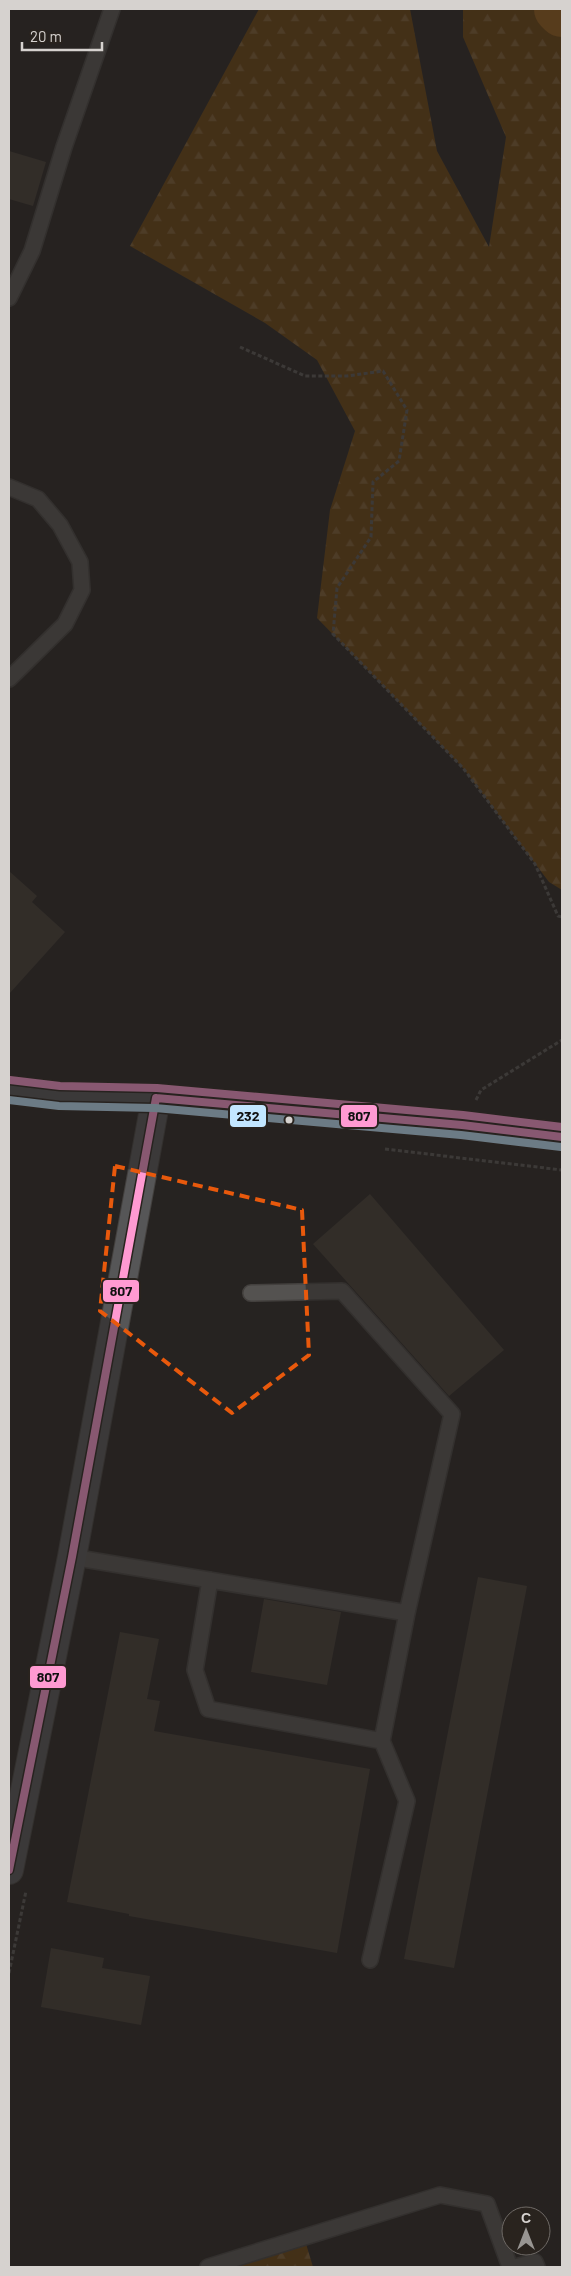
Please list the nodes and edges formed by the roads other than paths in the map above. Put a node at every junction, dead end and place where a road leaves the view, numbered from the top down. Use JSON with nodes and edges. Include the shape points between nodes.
{"nodes":[{"id":1,"x":112,"y":9,"type":"edge"},
{"id":2,"x":9,"y":298,"type":"edge"},
{"id":3,"x":9,"y":487,"type":"edge"},
{"id":4,"x":9,"y":679,"type":"edge"},
{"id":5,"x":9,"y":1090,"type":"edge"},
{"id":6,"x":156,"y":1098,"type":"junction"},
{"id":7,"x":562,"y":1137,"type":"edge"},
{"id":8,"x":251,"y":1293,"type":"dead end"},
{"id":9,"x":72,"y":1557,"type":"junction"},
{"id":10,"x":210,"y":1580,"type":"junction"},
{"id":11,"x":407,"y":1614,"type":"junction"},
{"id":12,"x":382,"y":1741,"type":"junction"},
{"id":13,"x":9,"y":1870,"type":"edge"},
{"id":14,"x":370,"y":1960,"type":"dead end"},
{"id":15,"x":208,"y":2267,"type":"edge"},
{"id":16,"x":510,"y":2267,"type":"edge"},
{"id":17,"x":515,"y":2267,"type":"edge"},
{"id":18,"x":537,"y":2267,"type":"edge"}],
"edges":[{"from":1,"to":2,"type":"lane","via":[[32,251]]},
{"from":3,"to":4,"type":"lane","via":[[38,499],[60,525],[80,562],[82,590],[65,624]]},
{"from":5,"to":6,"type":"street","via":[[59,1096]]},
{"from":6,"to":7,"type":"street"},
{"from":6,"to":9,"type":"street"},
{"from":8,"to":11,"type":"lane","via":[[342,1291],[452,1414]]},
{"from":9,"to":10,"type":"lane"},
{"from":9,"to":13,"type":"street"},
{"from":10,"to":11,"type":"lane"},
{"from":10,"to":12,"type":"lane","via":[[195,1670],[208,1709]]},
{"from":11,"to":12,"type":"lane"},
{"from":12,"to":14,"type":"lane","via":[[407,1801]]},
{"from":15,"to":16,"type":"lane","via":[[440,2195],[487,2204]]},
{"from":17,"to":18,"type":"lane","via":[[535,2262]]}]}
